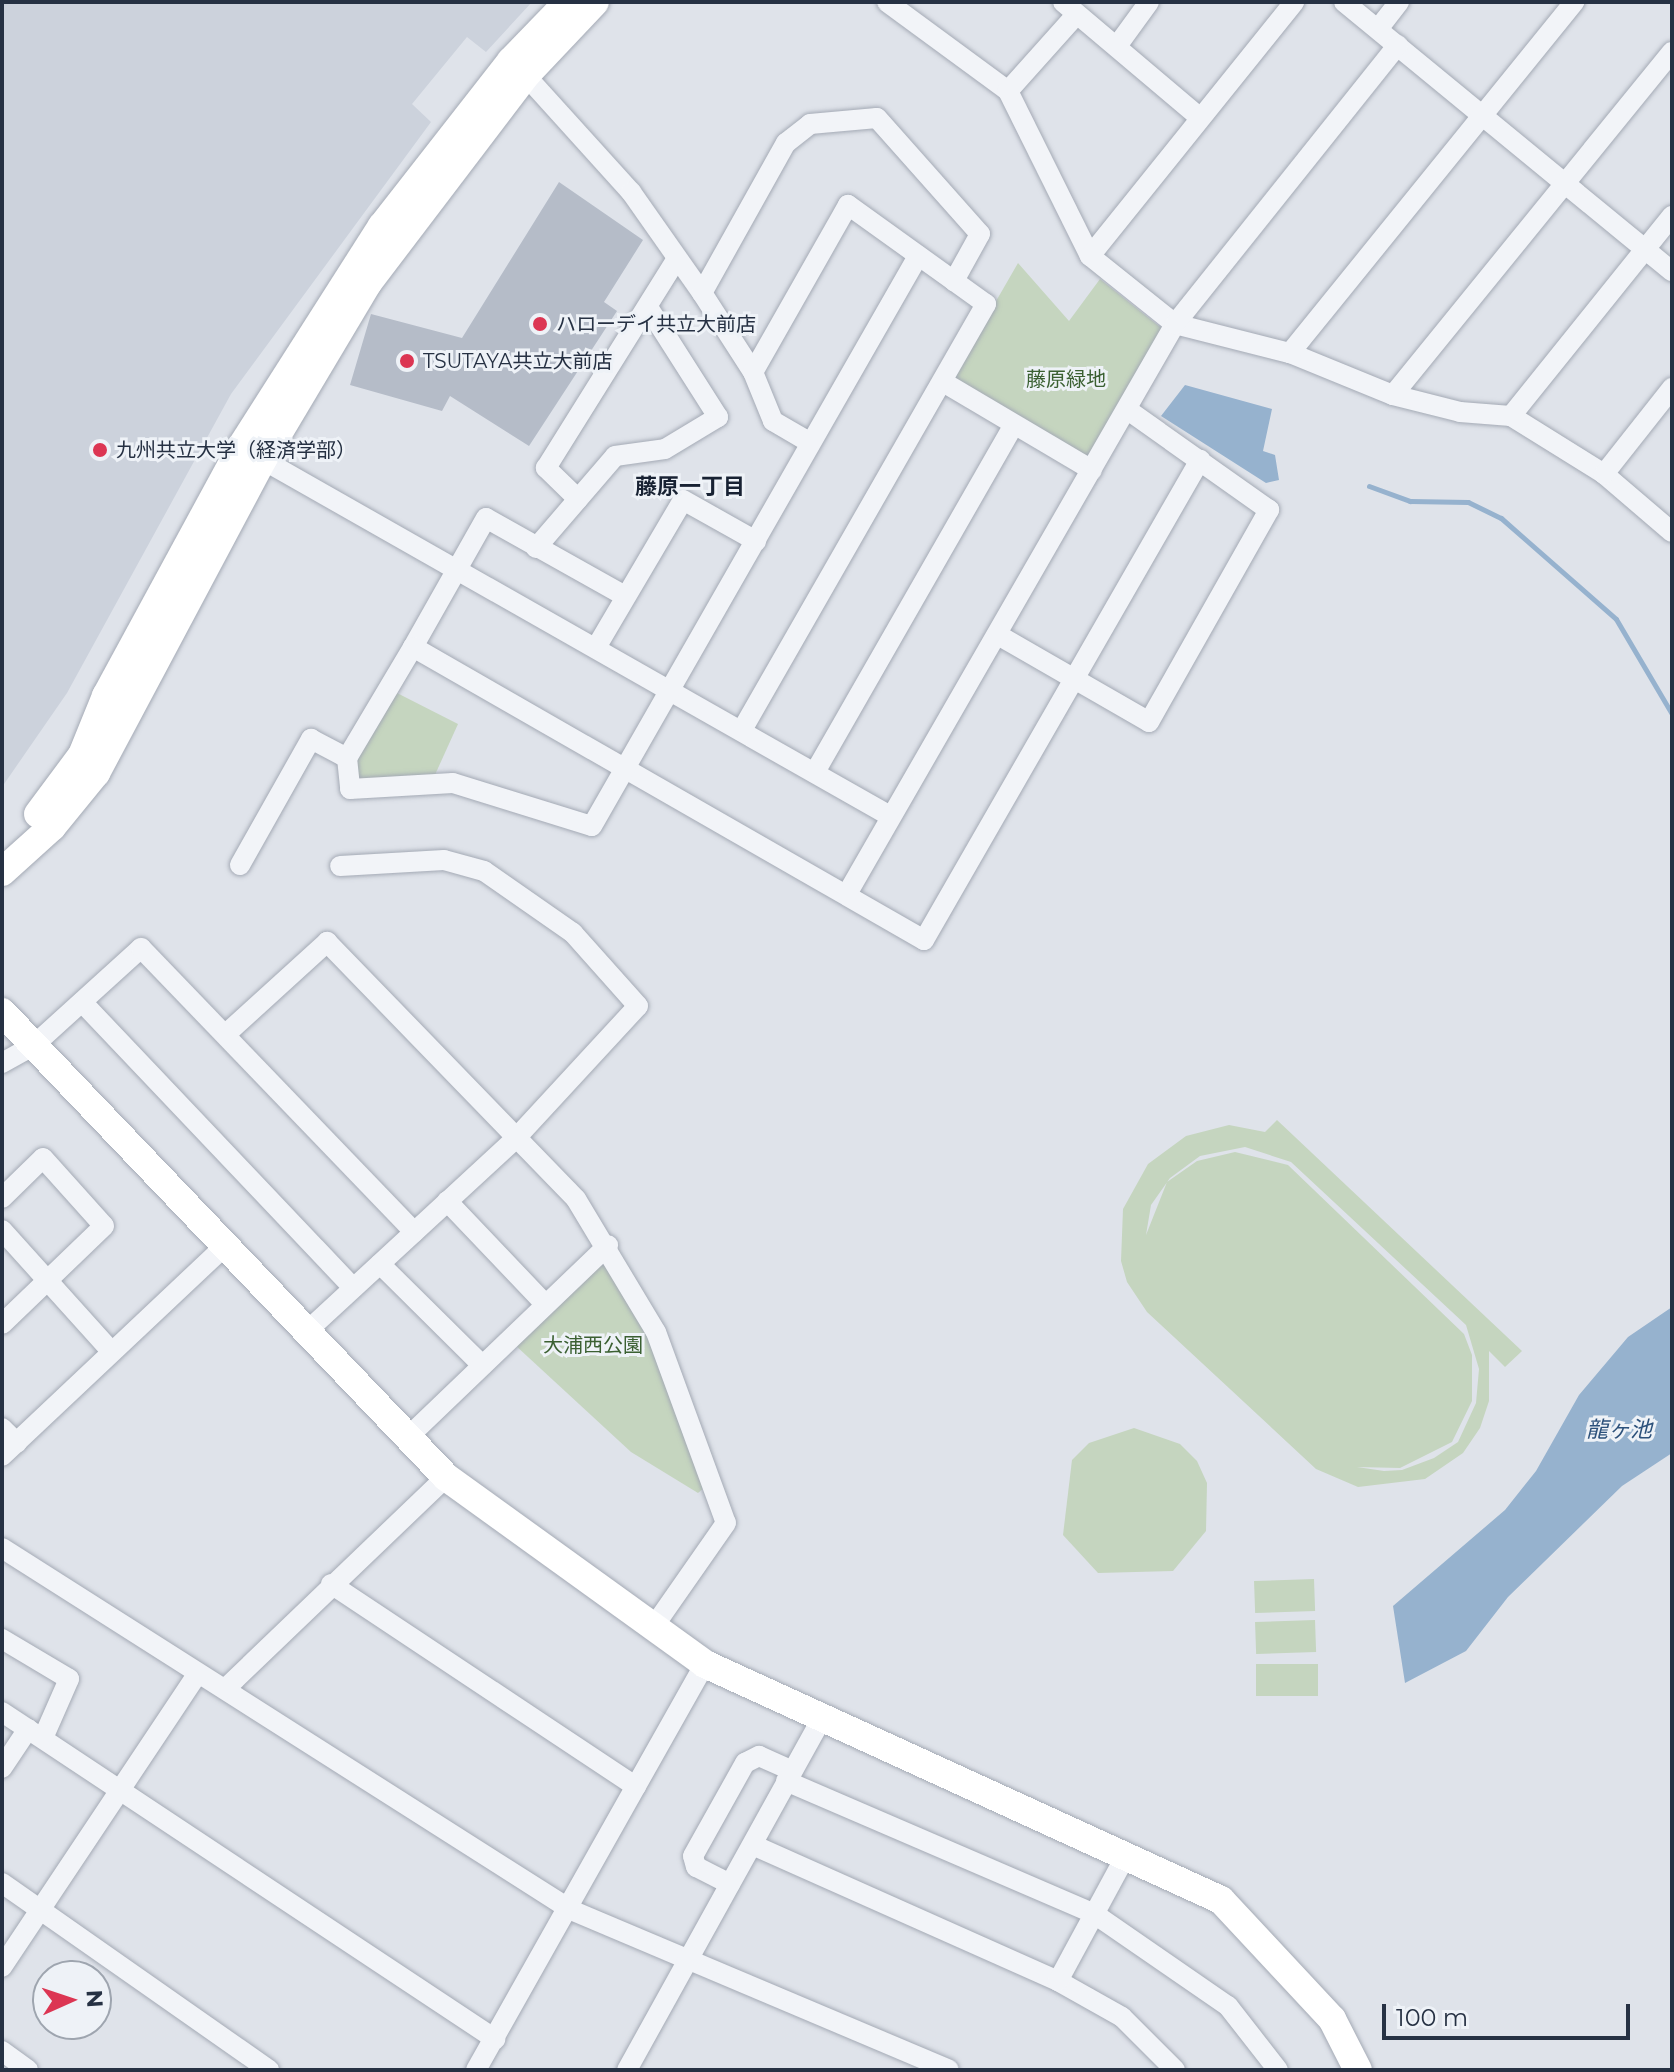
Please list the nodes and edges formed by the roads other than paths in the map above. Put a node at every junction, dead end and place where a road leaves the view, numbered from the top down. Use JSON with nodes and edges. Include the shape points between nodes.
{"nodes":[{"id":1,"x":568,"y":2,"type":"edge"},
{"id":2,"x":595,"y":2,"type":"edge"},
{"id":3,"x":887,"y":2,"type":"edge"},
{"id":4,"x":1149,"y":2,"type":"edge"},
{"id":5,"x":1294,"y":2,"type":"edge"},
{"id":6,"x":1344,"y":2,"type":"edge"},
{"id":7,"x":1399,"y":2,"type":"edge"},
{"id":8,"x":1574,"y":2,"type":"edge"},
{"id":9,"x":1070,"y":8,"type":"edge"},
{"id":10,"x":1378,"y":29,"type":"junction"},
{"id":11,"x":1398,"y":45,"type":"junction"},
{"id":12,"x":1117,"y":46,"type":"junction"},
{"id":13,"x":1672,"y":52,"type":"edge"},
{"id":14,"x":519,"y":68,"type":"junction"},
{"id":15,"x":1008,"y":91,"type":"junction"},
{"id":16,"x":1480,"y":113,"type":"junction"},
{"id":17,"x":1199,"y":117,"type":"junction"},
{"id":18,"x":1565,"y":182,"type":"junction"},
{"id":19,"x":1672,"y":216,"type":"edge"},
{"id":20,"x":1645,"y":249,"type":"junction"},
{"id":21,"x":918,"y":256,"type":"junction"},
{"id":22,"x":1090,"y":256,"type":"junction"},
{"id":23,"x":676,"y":260,"type":"junction"},
{"id":24,"x":1672,"y":271,"type":"edge"},
{"id":25,"x":954,"y":281,"type":"junction"},
{"id":26,"x":702,"y":293,"type":"junction"},
{"id":27,"x":648,"y":307,"type":"junction"},
{"id":28,"x":1175,"y":324,"type":"junction"},
{"id":29,"x":1290,"y":353,"type":"junction"},
{"id":30,"x":753,"y":372,"type":"junction"},
{"id":31,"x":943,"y":382,"type":"junction"},
{"id":32,"x":1672,"y":388,"type":"edge"},
{"id":33,"x":1393,"y":395,"type":"junction"},
{"id":34,"x":1129,"y":411,"type":"junction"},
{"id":35,"x":1511,"y":416,"type":"junction"},
{"id":36,"x":1014,"y":425,"type":"junction"},
{"id":37,"x":809,"y":442,"type":"junction"},
{"id":38,"x":252,"y":453,"type":"junction"},
{"id":39,"x":1200,"y":460,"type":"junction"},
{"id":40,"x":1092,"y":470,"type":"junction"},
{"id":41,"x":1604,"y":474,"type":"junction"},
{"id":42,"x":578,"y":499,"type":"junction"},
{"id":43,"x":1672,"y":532,"type":"edge"},
{"id":44,"x":756,"y":541,"type":"junction"},
{"id":45,"x":536,"y":548,"type":"junction"},
{"id":46,"x":457,"y":569,"type":"junction"},
{"id":47,"x":625,"y":596,"type":"junction"},
{"id":48,"x":998,"y":635,"type":"junction"},
{"id":49,"x":597,"y":646,"type":"junction"},
{"id":50,"x":413,"y":647,"type":"junction"},
{"id":51,"x":1074,"y":678,"type":"junction"},
{"id":52,"x":670,"y":689,"type":"junction"},
{"id":53,"x":742,"y":730,"type":"junction"},
{"id":54,"x":347,"y":758,"type":"junction"},
{"id":55,"x":625,"y":770,"type":"junction"},
{"id":56,"x":815,"y":772,"type":"junction"},
{"id":57,"x":890,"y":816,"type":"junction"},
{"id":58,"x":2,"y":848,"type":"edge"},
{"id":59,"x":240,"y":865,"type":"dead end"},
{"id":60,"x":340,"y":866,"type":"dead end"},
{"id":61,"x":2,"y":872,"type":"edge"},
{"id":62,"x":847,"y":894,"type":"junction"},
{"id":63,"x":82,"y":1002,"type":"junction"},
{"id":64,"x":2,"y":1012,"type":"edge"},
{"id":65,"x":226,"y":1034,"type":"junction"},
{"id":66,"x":33,"y":1046,"type":"junction"},
{"id":67,"x":2,"y":1063,"type":"edge"},
{"id":68,"x":517,"y":1137,"type":"junction"},
{"id":69,"x":2,"y":1198,"type":"edge"},
{"id":70,"x":447,"y":1201,"type":"junction"},
{"id":71,"x":2,"y":1230,"type":"edge"},
{"id":72,"x":414,"y":1232,"type":"junction"},
{"id":73,"x":608,"y":1245,"type":"junction"},
{"id":74,"x":225,"y":1246,"type":"junction"},
{"id":75,"x":380,"y":1264,"type":"junction"},
{"id":76,"x":48,"y":1280,"type":"junction"},
{"id":77,"x":353,"y":1288,"type":"junction"},
{"id":78,"x":545,"y":1304,"type":"junction"},
{"id":79,"x":2,"y":1324,"type":"edge"},
{"id":80,"x":306,"y":1332,"type":"junction"},
{"id":81,"x":110,"y":1350,"type":"junction"},
{"id":82,"x":482,"y":1365,"type":"junction"},
{"id":83,"x":406,"y":1439,"type":"junction"},
{"id":84,"x":7,"y":1442,"type":"edge"},
{"id":85,"x":446,"y":1477,"type":"junction"},
{"id":86,"x":2,"y":1548,"type":"edge"},
{"id":87,"x":331,"y":1584,"type":"junction"},
{"id":88,"x":652,"y":1629,"type":"junction"},
{"id":89,"x":2,"y":1639,"type":"edge"},
{"id":90,"x":705,"y":1664,"type":"junction"},
{"id":91,"x":198,"y":1673,"type":"junction"},
{"id":92,"x":225,"y":1689,"type":"junction"},
{"id":93,"x":2,"y":1712,"type":"edge"},
{"id":94,"x":821,"y":1720,"type":"junction"},
{"id":95,"x":36,"y":1732,"type":"junction"},
{"id":96,"x":2,"y":1768,"type":"edge"},
{"id":97,"x":789,"y":1776,"type":"junction"},
{"id":98,"x":636,"y":1787,"type":"junction"},
{"id":99,"x":123,"y":1791,"type":"junction"},
{"id":100,"x":755,"y":1846,"type":"junction"},
{"id":101,"x":1126,"y":1855,"type":"junction"},
{"id":102,"x":2,"y":1883,"type":"edge"},
{"id":103,"x":730,"y":1884,"type":"junction"},
{"id":104,"x":41,"y":1910,"type":"junction"},
{"id":105,"x":571,"y":1910,"type":"junction"},
{"id":106,"x":1093,"y":1913,"type":"junction"},
{"id":107,"x":687,"y":1961,"type":"junction"},
{"id":108,"x":2,"y":1967,"type":"edge"},
{"id":109,"x":1058,"y":1981,"type":"junction"},
{"id":110,"x":495,"y":2039,"type":"junction"},
{"id":111,"x":2,"y":2051,"type":"edge"},
{"id":112,"x":28,"y":2070,"type":"edge"},
{"id":113,"x":269,"y":2070,"type":"edge"},
{"id":114,"x":476,"y":2070,"type":"edge"},
{"id":115,"x":627,"y":2070,"type":"edge"},
{"id":116,"x":949,"y":2070,"type":"edge"},
{"id":117,"x":1175,"y":2070,"type":"edge"},
{"id":118,"x":1278,"y":2070,"type":"edge"},
{"id":119,"x":1358,"y":2070,"type":"edge"}],
"edges":[{"from":1,"to":14,"type":"street"},
{"from":2,"to":14,"type":"street"},
{"from":3,"to":15,"type":"street"},
{"from":4,"to":12,"type":"street"},
{"from":5,"to":17,"type":"street"},
{"from":6,"to":10,"type":"street"},
{"from":7,"to":10,"type":"street"},
{"from":8,"to":16,"type":"street"},
{"from":9,"to":12,"type":"street"},
{"from":9,"to":15,"type":"street"},
{"from":10,"to":11,"type":"street"},
{"from":11,"to":16,"type":"street"},
{"from":11,"to":28,"type":"street"},
{"from":12,"to":17,"type":"street"},
{"from":13,"to":18,"type":"street"},
{"from":14,"to":23,"type":"street","via":[[631,192]]},
{"from":14,"to":38,"type":"street"},
{"from":15,"to":22,"type":"street"},
{"from":16,"to":18,"type":"street"},
{"from":16,"to":29,"type":"street"},
{"from":17,"to":22,"type":"street"},
{"from":18,"to":20,"type":"street"},
{"from":18,"to":33,"type":"street"},
{"from":19,"to":20,"type":"street"},
{"from":20,"to":24,"type":"street"},
{"from":20,"to":35,"type":"street"},
{"from":21,"to":25,"type":"street"},
{"from":21,"to":30,"type":"street","via":[[848,205]]},
{"from":21,"to":37,"type":"street"},
{"from":22,"to":28,"type":"street"},
{"from":23,"to":26,"type":"street"},
{"from":23,"to":27,"type":"street"},
{"from":25,"to":26,"type":"street","via":[[980,234],[877,118],[810,124],[786,143]]},
{"from":25,"to":31,"type":"street","via":[[986,304]]},
{"from":26,"to":30,"type":"street"},
{"from":27,"to":42,"type":"street","via":[[546,468]]},
{"from":27,"to":42,"type":"street","via":[[718,417],[665,449],[615,456]]},
{"from":28,"to":29,"type":"street"},
{"from":28,"to":34,"type":"street"},
{"from":29,"to":33,"type":"street"},
{"from":30,"to":37,"type":"street","via":[[773,421]]},
{"from":31,"to":36,"type":"street"},
{"from":31,"to":53,"type":"street"},
{"from":32,"to":41,"type":"street"},
{"from":33,"to":35,"type":"street","via":[[1460,412]]},
{"from":34,"to":39,"type":"street"},
{"from":34,"to":40,"type":"street"},
{"from":35,"to":41,"type":"street"},
{"from":36,"to":40,"type":"street"},
{"from":36,"to":56,"type":"street"},
{"from":37,"to":44,"type":"street"},
{"from":38,"to":46,"type":"street"},
{"from":38,"to":58,"type":"street","via":[[106,696],[82,755],[48,804]]},
{"from":38,"to":61,"type":"street","via":[[96,773],[52,827]]},
{"from":39,"to":51,"type":"street"},
{"from":39,"to":51,"type":"street","via":[[1269,510],[1149,722]]},
{"from":40,"to":48,"type":"street"},
{"from":41,"to":43,"type":"street"},
{"from":42,"to":45,"type":"street"},
{"from":44,"to":47,"type":"street","via":[[683,500]]},
{"from":44,"to":52,"type":"street"},
{"from":45,"to":46,"type":"street","via":[[486,518]]},
{"from":45,"to":47,"type":"street"},
{"from":46,"to":49,"type":"street"},
{"from":46,"to":50,"type":"street"},
{"from":47,"to":49,"type":"street"},
{"from":48,"to":51,"type":"street"},
{"from":48,"to":57,"type":"street"},
{"from":49,"to":52,"type":"street"},
{"from":50,"to":54,"type":"street"},
{"from":50,"to":55,"type":"street"},
{"from":51,"to":62,"type":"street","via":[[924,940]]},
{"from":52,"to":53,"type":"street"},
{"from":52,"to":55,"type":"street"},
{"from":53,"to":56,"type":"street"},
{"from":54,"to":55,"type":"street","via":[[350,789],[453,783],[592,826]]},
{"from":54,"to":59,"type":"street","via":[[311,739]]},
{"from":55,"to":62,"type":"street"},
{"from":56,"to":57,"type":"street"},
{"from":57,"to":62,"type":"street"},
{"from":60,"to":68,"type":"street","via":[[444,860],[484,871],[573,933],[638,1006]]},
{"from":63,"to":65,"type":"street","via":[[141,948]]},
{"from":63,"to":66,"type":"street"},
{"from":63,"to":77,"type":"street"},
{"from":64,"to":66,"type":"street"},
{"from":65,"to":68,"type":"street","via":[[327,942]]},
{"from":65,"to":72,"type":"street"},
{"from":66,"to":67,"type":"street"},
{"from":66,"to":74,"type":"street"},
{"from":68,"to":70,"type":"street"},
{"from":68,"to":73,"type":"street","via":[[576,1199]]},
{"from":69,"to":76,"type":"street","via":[[43,1158],[104,1226]]},
{"from":70,"to":72,"type":"street"},
{"from":70,"to":78,"type":"street"},
{"from":71,"to":76,"type":"street"},
{"from":72,"to":75,"type":"street"},
{"from":73,"to":78,"type":"street"},
{"from":73,"to":88,"type":"street","via":[[656,1332],[726,1523]]},
{"from":74,"to":80,"type":"street"},
{"from":74,"to":81,"type":"street"},
{"from":75,"to":77,"type":"street"},
{"from":75,"to":82,"type":"street"},
{"from":76,"to":79,"type":"street"},
{"from":76,"to":81,"type":"street"},
{"from":77,"to":80,"type":"street"},
{"from":78,"to":82,"type":"street"},
{"from":80,"to":83,"type":"street"},
{"from":81,"to":84,"type":"street"},
{"from":82,"to":83,"type":"street"},
{"from":83,"to":85,"type":"street"},
{"from":85,"to":87,"type":"street"},
{"from":85,"to":88,"type":"street"},
{"from":86,"to":91,"type":"street"},
{"from":87,"to":92,"type":"street"},
{"from":87,"to":98,"type":"street"},
{"from":88,"to":90,"type":"street"},
{"from":89,"to":95,"type":"street","via":[[69,1679]]},
{"from":90,"to":94,"type":"street"},
{"from":90,"to":98,"type":"street"},
{"from":91,"to":92,"type":"street"},
{"from":91,"to":99,"type":"street"},
{"from":92,"to":105,"type":"street"},
{"from":93,"to":95,"type":"street"},
{"from":94,"to":97,"type":"street"},
{"from":94,"to":101,"type":"street"},
{"from":95,"to":96,"type":"street"},
{"from":95,"to":99,"type":"street"},
{"from":97,"to":100,"type":"street"},
{"from":97,"to":103,"type":"street","via":[[759,1756],[745,1763],[693,1856],[696,1867]]},
{"from":97,"to":106,"type":"street"},
{"from":98,"to":105,"type":"street"},
{"from":99,"to":104,"type":"street"},
{"from":99,"to":110,"type":"street"},
{"from":100,"to":103,"type":"street"},
{"from":100,"to":109,"type":"street"},
{"from":101,"to":106,"type":"street"},
{"from":101,"to":119,"type":"street","via":[[1221,1900],[1332,2019]]},
{"from":102,"to":104,"type":"street"},
{"from":103,"to":107,"type":"street"},
{"from":104,"to":108,"type":"street"},
{"from":104,"to":113,"type":"street"},
{"from":105,"to":107,"type":"street"},
{"from":105,"to":110,"type":"street"},
{"from":106,"to":109,"type":"street"},
{"from":106,"to":118,"type":"street","via":[[1228,2006]]},
{"from":107,"to":115,"type":"street"},
{"from":107,"to":116,"type":"street"},
{"from":109,"to":117,"type":"street","via":[[1122,2017]]},
{"from":110,"to":114,"type":"street"},
{"from":111,"to":112,"type":"street"}]}
